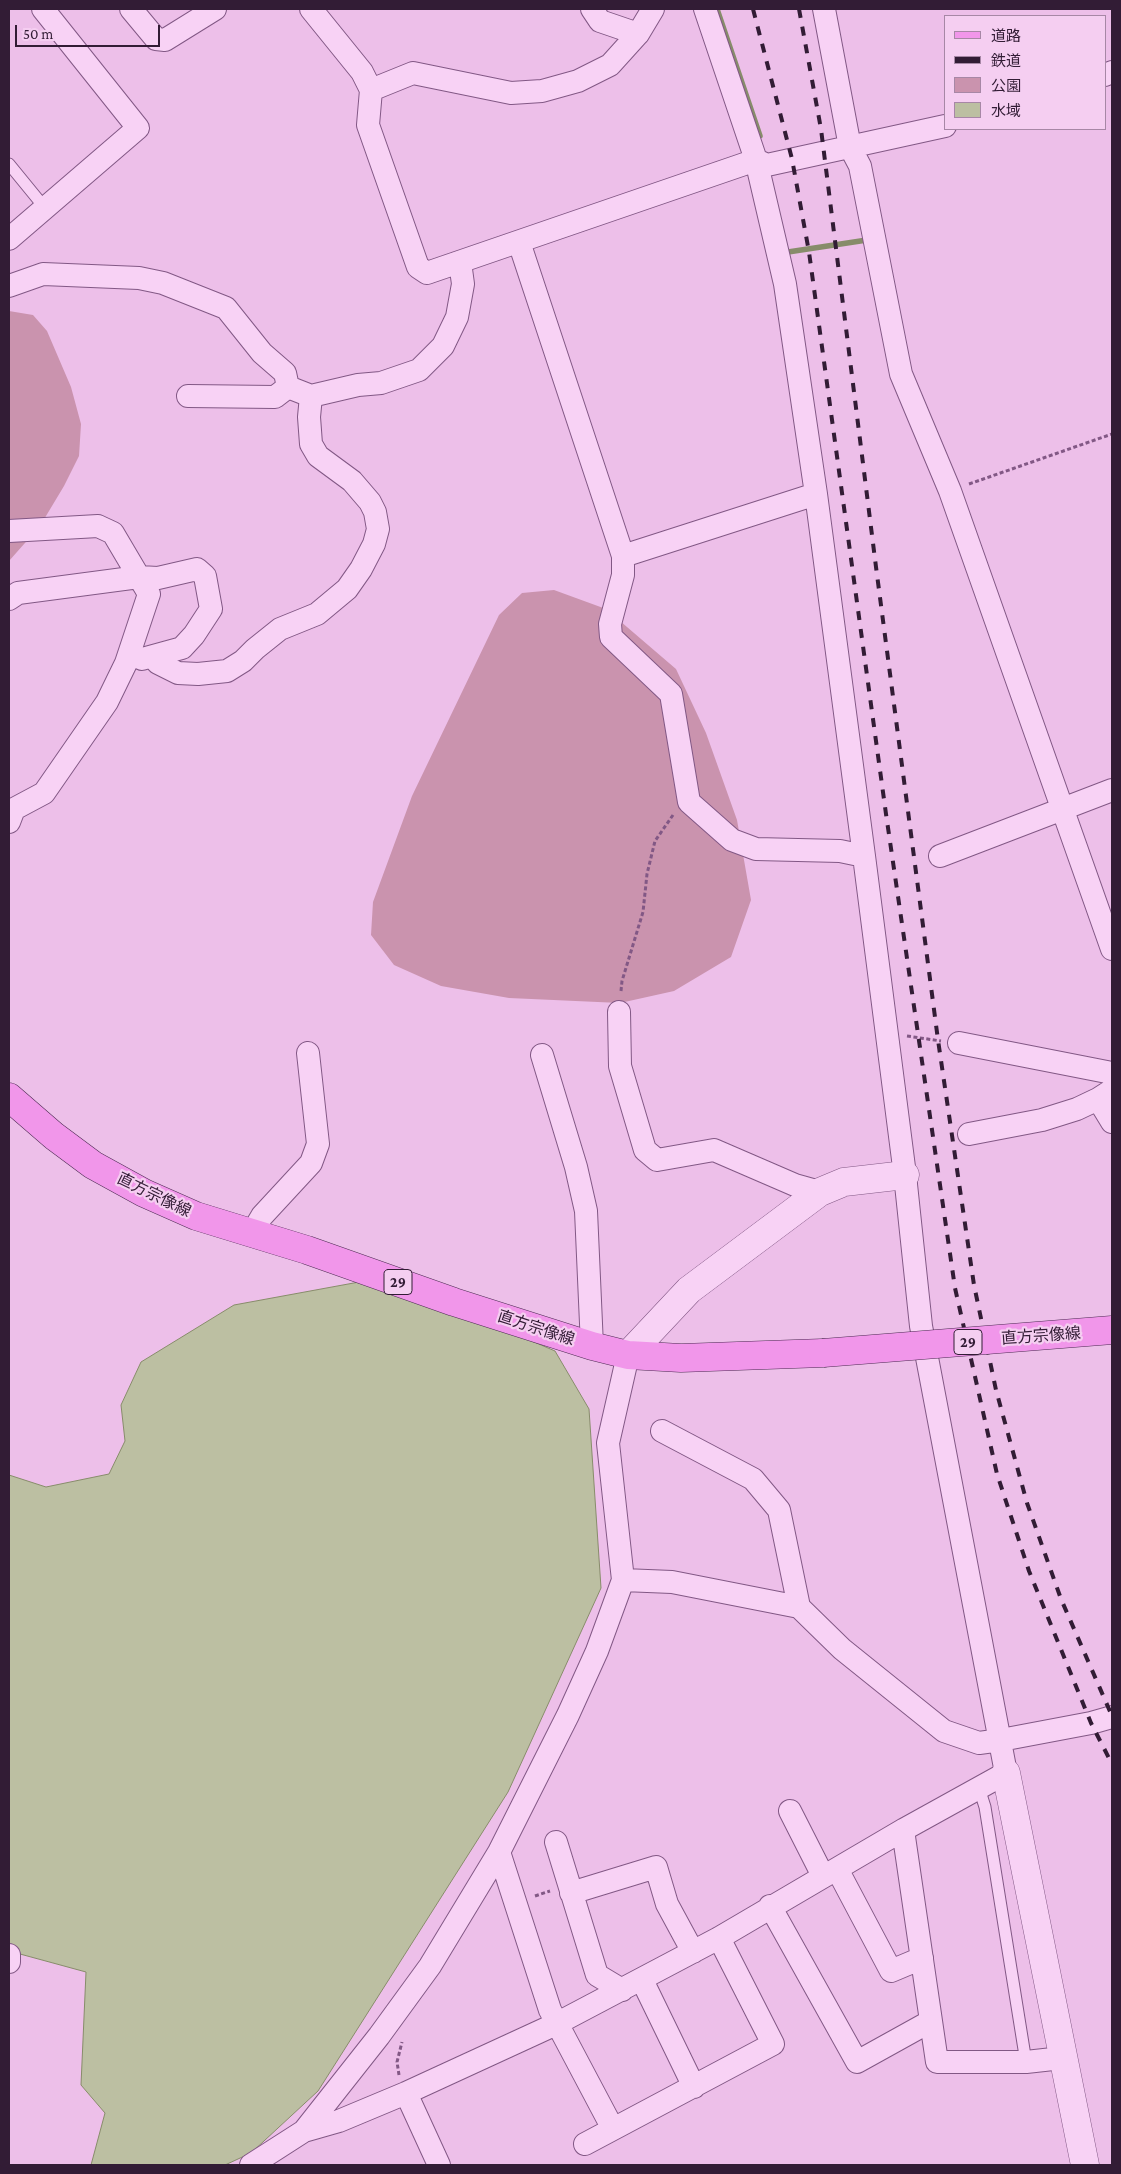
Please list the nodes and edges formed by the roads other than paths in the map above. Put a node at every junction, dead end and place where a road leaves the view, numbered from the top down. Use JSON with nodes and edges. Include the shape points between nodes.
{"nodes":[{"id":1,"x":43,"y":9,"type":"edge"},
{"id":2,"x":131,"y":9,"type":"edge"},
{"id":3,"x":215,"y":9,"type":"edge"},
{"id":4,"x":311,"y":9,"type":"edge"},
{"id":5,"x":592,"y":9,"type":"edge"},
{"id":6,"x":653,"y":9,"type":"edge"},
{"id":7,"x":705,"y":9,"type":"edge"},
{"id":8,"x":824,"y":9,"type":"edge"},
{"id":9,"x":638,"y":34,"type":"junction"},
{"id":10,"x":371,"y":90,"type":"junction"},
{"id":11,"x":944,"y":126,"type":"edge"},
{"id":12,"x":850,"y":147,"type":"junction"},
{"id":13,"x":756,"y":160,"type":"junction"},
{"id":14,"x":9,"y":164,"type":"edge"},
{"id":15,"x":45,"y":208,"type":"junction"},
{"id":16,"x":9,"y":239,"type":"edge"},
{"id":17,"x":519,"y":242,"type":"junction"},
{"id":18,"x":460,"y":262,"type":"junction"},
{"id":19,"x":9,"y":286,"type":"edge"},
{"id":20,"x":288,"y":388,"type":"junction"},
{"id":21,"x":188,"y":396,"type":"dead end"},
{"id":22,"x":311,"y":396,"type":"junction"},
{"id":23,"x":816,"y":494,"type":"junction"},
{"id":24,"x":9,"y":531,"type":"edge"},
{"id":25,"x":623,"y":556,"type":"junction"},
{"id":26,"x":139,"y":578,"type":"junction"},
{"id":27,"x":9,"y":598,"type":"edge"},
{"id":28,"x":153,"y":657,"type":"junction"},
{"id":29,"x":126,"y":663,"type":"junction"},
{"id":30,"x":1112,"y":790,"type":"edge"},
{"id":31,"x":1063,"y":810,"type":"junction"},
{"id":32,"x":9,"y":822,"type":"edge"},
{"id":33,"x":864,"y":856,"type":"junction"},
{"id":34,"x":940,"y":856,"type":"dead end"},
{"id":35,"x":1112,"y":949,"type":"edge"},
{"id":36,"x":619,"y":1012,"type":"road end"},
{"id":37,"x":959,"y":1043,"type":"road end"},
{"id":38,"x":308,"y":1053,"type":"dead end"},
{"id":39,"x":542,"y":1054,"type":"dead end"},
{"id":40,"x":1112,"y":1073,"type":"edge"},
{"id":41,"x":1105,"y":1094,"type":"edge"},
{"id":42,"x":9,"y":1097,"type":"edge"},
{"id":43,"x":1112,"y":1122,"type":"edge"},
{"id":44,"x":969,"y":1134,"type":"dead end"},
{"id":45,"x":905,"y":1175,"type":"junction"},
{"id":46,"x":820,"y":1192,"type":"junction"},
{"id":47,"x":252,"y":1233,"type":"junction"},
{"id":48,"x":1112,"y":1330,"type":"edge"},
{"id":49,"x":592,"y":1346,"type":"junction"},
{"id":50,"x":628,"y":1354,"type":"junction"},
{"id":51,"x":662,"y":1431,"type":"dead end"},
{"id":52,"x":623,"y":1580,"type":"junction"},
{"id":53,"x":799,"y":1606,"type":"junction"},
{"id":54,"x":1112,"y":1716,"type":"edge"},
{"id":55,"x":1001,"y":1740,"type":"junction"},
{"id":56,"x":1006,"y":1773,"type":"junction"},
{"id":57,"x":979,"y":1788,"type":"junction"},
{"id":58,"x":790,"y":1811,"type":"dead end"},
{"id":59,"x":903,"y":1830,"type":"junction"},
{"id":60,"x":556,"y":1842,"type":"dead end"},
{"id":61,"x":499,"y":1852,"type":"junction"},
{"id":62,"x":830,"y":1873,"type":"junction"},
{"id":63,"x":570,"y":1889,"type":"junction"},
{"id":64,"x":770,"y":1906,"type":"junction"},
{"id":65,"x":719,"y":1938,"type":"junction"},
{"id":66,"x":692,"y":1952,"type":"junction"},
{"id":67,"x":9,"y":1955,"type":"edge"},
{"id":68,"x":922,"y":1958,"type":"junction"},
{"id":69,"x":9,"y":1962,"type":"edge"},
{"id":70,"x":632,"y":1985,"type":"junction"},
{"id":71,"x":931,"y":2021,"type":"junction"},
{"id":72,"x":556,"y":2024,"type":"junction"},
{"id":73,"x":1062,"y":2058,"type":"junction"},
{"id":74,"x":1026,"y":2062,"type":"junction"},
{"id":75,"x":694,"y":2087,"type":"junction"},
{"id":76,"x":406,"y":2093,"type":"junction"},
{"id":77,"x":613,"y":2129,"type":"junction"},
{"id":78,"x":304,"y":2131,"type":"junction"},
{"id":79,"x":585,"y":2144,"type":"dead end"},
{"id":80,"x":251,"y":2165,"type":"edge"},
{"id":81,"x":439,"y":2165,"type":"edge"},
{"id":82,"x":1085,"y":2165,"type":"edge"}],
"edges":[{"from":1,"to":15,"type":"street","via":[[138,128]]},
{"from":2,"to":3,"type":"street","via":[[156,39],[165,40]]},
{"from":4,"to":10,"type":"street","via":[[362,72]]},
{"from":5,"to":9,"type":"street","via":[[600,21]]},
{"from":6,"to":9,"type":"street"},
{"from":7,"to":13,"type":"street"},
{"from":8,"to":12,"type":"street"},
{"from":9,"to":10,"type":"street","via":[[610,65],[578,81],[542,91],[512,93],[413,73]]},
{"from":10,"to":18,"type":"street","via":[[368,126],[418,267],[427,273]]},
{"from":11,"to":12,"type":"street"},
{"from":12,"to":13,"type":"street","via":[[767,166]]},
{"from":12,"to":31,"type":"street","via":[[860,166],[902,374],[950,491]]},
{"from":13,"to":17,"type":"street"},
{"from":13,"to":23,"type":"street","via":[[785,284]]},
{"from":14,"to":15,"type":"lane"},
{"from":15,"to":16,"type":"street"},
{"from":17,"to":18,"type":"street"},
{"from":17,"to":25,"type":"street"},
{"from":18,"to":22,"type":"street","via":[[463,284],[457,317],[443,346],[419,370],[381,383]]},
{"from":19,"to":20,"type":"street","via":[[44,274],[139,278],[163,283],[226,308],[262,353],[286,373]]},
{"from":20,"to":21,"type":"street","via":[[275,397]]},
{"from":20,"to":22,"type":"street"},
{"from":22,"to":28,"type":"street","via":[[311,444],[318,456],[352,480],[375,512],[378,529],[361,570],[347,589],[317,614],[280,629],[227,671],[178,673]]},
{"from":23,"to":25,"type":"street"},
{"from":23,"to":33,"type":"street"},
{"from":24,"to":26,"type":"street","via":[[98,526],[113,533]]},
{"from":25,"to":33,"type":"street","via":[[623,575],[610,624],[611,637],[672,694],[690,802],[732,840],[756,849],[840,851]]},
{"from":26,"to":27,"type":"street","via":[[18,593]]},
{"from":26,"to":28,"type":"street","via":[[158,578],[197,569],[205,576],[211,609],[182,648]]},
{"from":26,"to":29,"type":"street","via":[[149,594]]},
{"from":28,"to":29,"type":"street"},
{"from":29,"to":32,"type":"street","via":[[107,702],[44,793],[14,810]]},
{"from":30,"to":31,"type":"street"},
{"from":31,"to":34,"type":"street"},
{"from":31,"to":35,"type":"street"},
{"from":33,"to":45,"type":"street"},
{"from":36,"to":46,"type":"street","via":[[620,1066],[644,1150],[657,1160],[714,1150],[795,1185]]},
{"from":37,"to":40,"type":"street"},
{"from":38,"to":47,"type":"street","via":[[318,1144],[311,1163],[262,1216]]},
{"from":39,"to":49,"type":"street","via":[[586,1211]]},
{"from":41,"to":43,"type":"street"},
{"from":41,"to":44,"type":"street","via":[[1077,1109],[1042,1120]]},
{"from":42,"to":47,"type":"main road","name":"直方宗像線","number":"29","via":[[54,1136],[102,1170],[196,1216]]},
{"from":45,"to":46,"type":"street","via":[[844,1182]]},
{"from":45,"to":55,"type":"street","via":[[921,1326]]},
{"from":46,"to":50,"type":"street","via":[[689,1290]]},
{"from":47,"to":49,"type":"main road","name":"直方宗像線","number":"29"},
{"from":48,"to":50,"type":"main road","name":"直方宗像線","number":"29","bridge":true,"via":[[823,1353],[681,1358]]},
{"from":49,"to":50,"type":"main road","name":"直方宗像線","number":"29"},
{"from":50,"to":52,"type":"street","via":[[608,1444]]},
{"from":51,"to":53,"type":"street","via":[[753,1479],[779,1510]]},
{"from":52,"to":53,"type":"street","via":[[672,1582]]},
{"from":52,"to":61,"type":"street","via":[[568,1715]]},
{"from":53,"to":55,"type":"street","via":[[842,1649],[944,1731],[979,1742]]},
{"from":54,"to":55,"type":"street","via":[[1091,1724]]},
{"from":55,"to":56,"type":"street"},
{"from":56,"to":57,"type":"street"},
{"from":56,"to":73,"type":"street"},
{"from":57,"to":59,"type":"street"},
{"from":57,"to":74,"type":"lane","via":[[985,1807]]},
{"from":58,"to":62,"type":"street"},
{"from":59,"to":62,"type":"street"},
{"from":59,"to":68,"type":"street"},
{"from":60,"to":63,"type":"street"},
{"from":61,"to":72,"type":"street"},
{"from":61,"to":78,"type":"street","via":[[430,1966]]},
{"from":62,"to":64,"type":"street"},
{"from":62,"to":68,"type":"street","via":[[891,1971]]},
{"from":63,"to":66,"type":"street","via":[[656,1867],[667,1904]]},
{"from":63,"to":70,"type":"street","via":[[597,1975]]},
{"from":64,"to":65,"type":"street"},
{"from":64,"to":71,"type":"street","via":[[857,2062]]},
{"from":65,"to":66,"type":"street"},
{"from":65,"to":75,"type":"street","via":[[773,2044]]},
{"from":66,"to":70,"type":"street"},
{"from":67,"to":69,"type":"street"},
{"from":68,"to":71,"type":"street"},
{"from":70,"to":72,"type":"street"},
{"from":70,"to":75,"type":"street"},
{"from":71,"to":74,"type":"street","via":[[937,2062]]},
{"from":72,"to":76,"type":"street"},
{"from":72,"to":77,"type":"street"},
{"from":73,"to":74,"type":"street"},
{"from":73,"to":82,"type":"street"},
{"from":75,"to":77,"type":"street"},
{"from":76,"to":78,"type":"street","via":[[339,2121]]},
{"from":76,"to":81,"type":"street"},
{"from":77,"to":79,"type":"street"},
{"from":78,"to":80,"type":"street"}]}
